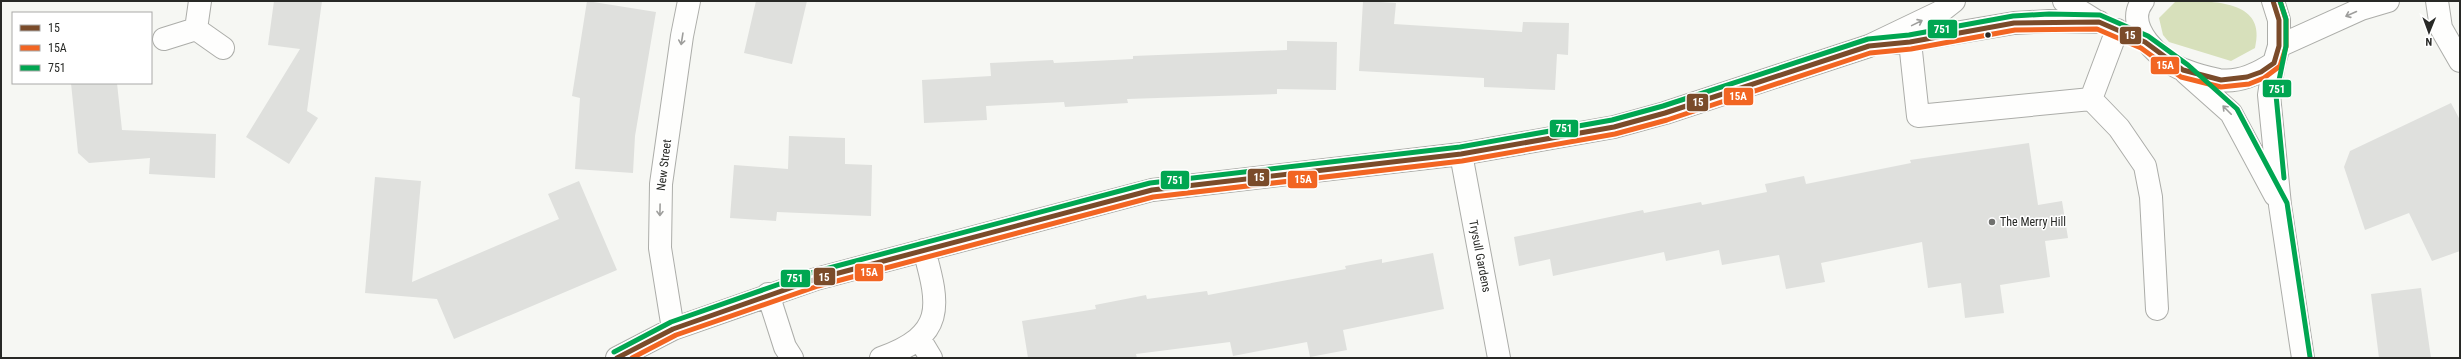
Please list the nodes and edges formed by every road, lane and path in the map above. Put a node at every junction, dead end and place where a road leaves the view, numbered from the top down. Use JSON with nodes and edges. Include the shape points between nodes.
{"nodes":[{"id":1,"x":200,"y":1,"type":"edge"},
{"id":2,"x":689,"y":1,"type":"edge"},
{"id":3,"x":1954,"y":1,"type":"edge"},
{"id":4,"x":2064,"y":1,"type":"edge"},
{"id":5,"x":2143,"y":1,"type":"edge"},
{"id":6,"x":2273,"y":1,"type":"edge"},
{"id":7,"x":2388,"y":1,"type":"edge"},
{"id":8,"x":2437,"y":1,"type":"edge"},
{"id":9,"x":2108,"y":26,"type":"junction"},
{"id":10,"x":196,"y":29,"type":"junction"},
{"id":11,"x":164,"y":39,"type":"dead end"},
{"id":12,"x":1910,"y":42,"type":"junction"},
{"id":13,"x":2145,"y":42,"type":"junction"},
{"id":14,"x":1869,"y":46,"type":"junction"},
{"id":15,"x":223,"y":48,"type":"dead end"},
{"id":16,"x":2276,"y":54,"type":"junction"},
{"id":17,"x":2460,"y":61,"type":"edge"},
{"id":18,"x":2183,"y":70,"type":"junction"},
{"id":19,"x":2091,"y":99,"type":"junction"},
{"id":20,"x":1461,"y":154,"type":"junction"},
{"id":21,"x":2280,"y":205,"type":"junction"},
{"id":22,"x":924,"y":250,"type":"junction"},
{"id":23,"x":768,"y":294,"type":"junction"},
{"id":24,"x":2157,"y":309,"type":"dead end"},
{"id":25,"x":673,"y":330,"type":"junction"},
{"id":26,"x":919,"y":338,"type":"junction"},
{"id":27,"x":617,"y":358,"type":"edge"},
{"id":28,"x":792,"y":358,"type":"edge"},
{"id":29,"x":881,"y":358,"type":"edge"},
{"id":30,"x":931,"y":358,"type":"edge"},
{"id":31,"x":1499,"y":358,"type":"edge"},
{"id":32,"x":2303,"y":358,"type":"edge"}],
"edges":[{"from":1,"to":10,"type":"street"},
{"from":2,"to":25,"type":"street","name":"New Street","one_way":true,"via":[[661,184],[660,248]]},
{"from":14,"to":3,"type":"street","one_way":true,"via":[[1940,12]]},
{"from":4,"to":9,"type":"street"},
{"from":5,"to":13,"type":"street","via":[[2138,6],[2137,23]]},
{"from":6,"to":16,"type":"street","via":[[2278,20]]},
{"from":7,"to":16,"type":"street","one_way":true,"via":[[2361,9]]},
{"from":8,"to":17,"type":"street","via":[[2441,28]]},
{"from":9,"to":12,"type":"street","via":[[2049,21],[2014,23]]},
{"from":9,"to":13,"type":"street"},
{"from":9,"to":19,"type":"street"},
{"from":10,"to":11,"type":"street"},
{"from":10,"to":15,"type":"street"},
{"from":12,"to":14,"type":"street"},
{"from":12,"to":19,"type":"street","via":[[1918,116]]},
{"from":13,"to":18,"type":"street"},
{"from":14,"to":20,"type":"street","via":[[1622,125]]},
{"from":16,"to":18,"type":"street","via":[[2261,72],[2247,77],[2221,80]]},
{"from":16,"to":21,"type":"street","via":[[2269,96]]},
{"from":21,"to":18,"type":"street","one_way":true,"via":[[2231,113]]},
{"from":19,"to":24,"type":"street","via":[[2119,128],[2145,166],[2151,197]]},
{"from":20,"to":22,"type":"street","via":[[1152,190]]},
{"from":20,"to":31,"type":"street","name":"Trysull Gardens"},
{"from":21,"to":32,"type":"street"},
{"from":22,"to":23,"type":"street"},
{"from":22,"to":26,"type":"street","via":[[934,287],[934,307],[932,324]]},
{"from":23,"to":25,"type":"street"},
{"from":23,"to":28,"type":"street","via":[[785,347]]},
{"from":25,"to":27,"type":"street"},
{"from":26,"to":29,"type":"street","via":[[900,351]]},
{"from":26,"to":30,"type":"street"}]}
